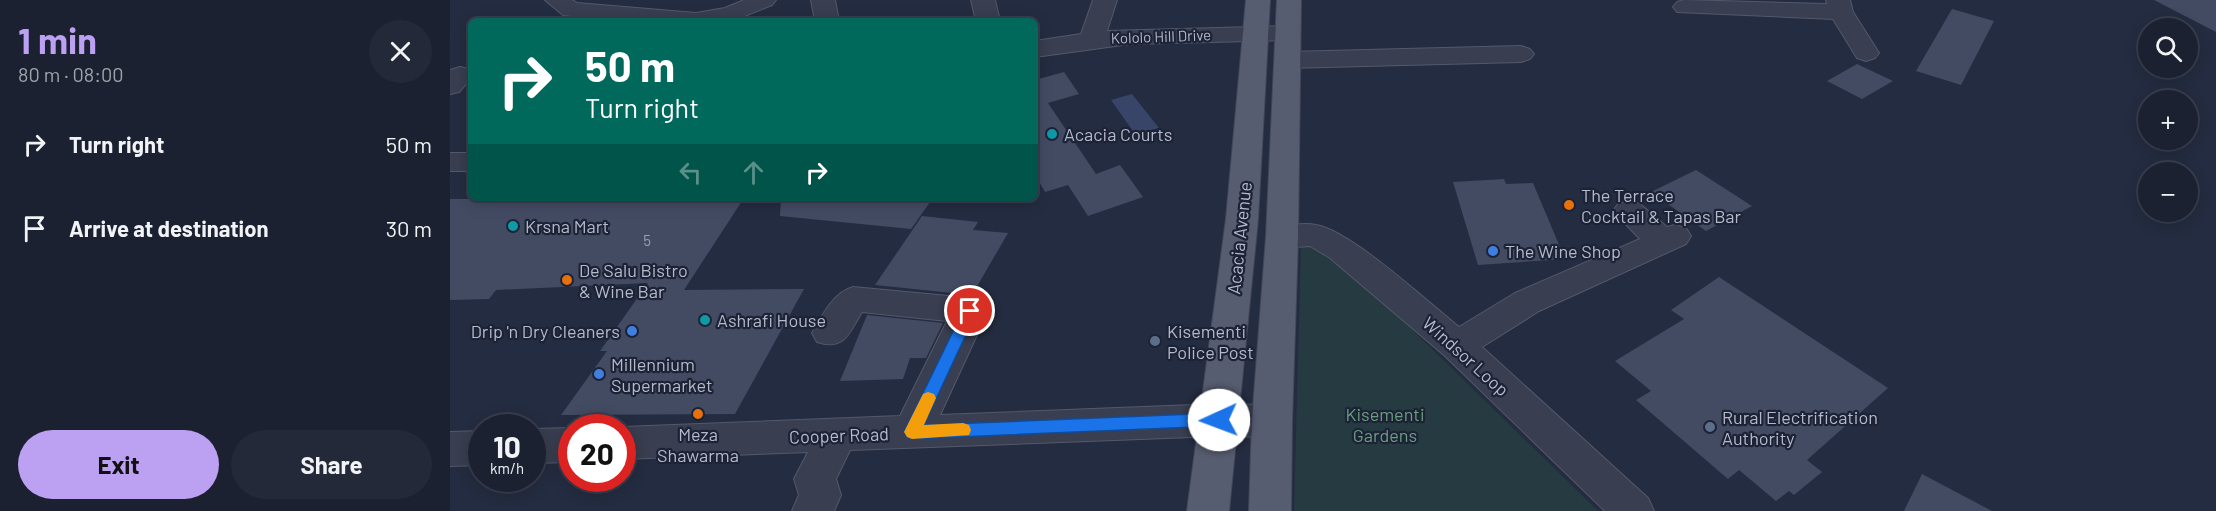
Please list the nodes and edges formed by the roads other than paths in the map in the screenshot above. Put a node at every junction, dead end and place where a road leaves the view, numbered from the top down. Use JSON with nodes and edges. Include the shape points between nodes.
{"nodes":[{"id":1,"x":765,"y":0,"type":"edge"},
{"id":2,"x":824,"y":0,"type":"edge"},
{"id":3,"x":982,"y":0,"type":"edge"},
{"id":4,"x":1105,"y":0,"type":"edge"},
{"id":5,"x":1258,"y":0,"type":"edge"},
{"id":6,"x":1289,"y":0,"type":"edge"},
{"id":7,"x":1839,"y":6,"type":"edge"},
{"id":8,"x":1685,"y":7,"type":"dead end"},
{"id":9,"x":568,"y":8,"type":"edge"},
{"id":10,"x":633,"y":18,"type":"edge"},
{"id":11,"x":716,"y":18,"type":"edge"},
{"id":12,"x":827,"y":18,"type":"edge"},
{"id":13,"x":987,"y":18,"type":"edge"},
{"id":14,"x":1256,"y":34,"type":"junction"},
{"id":15,"x":1092,"y":39,"type":"junction"},
{"id":16,"x":1288,"y":46,"type":"junction"},
{"id":17,"x":1038,"y":48,"type":"edge"},
{"id":18,"x":1521,"y":54,"type":"dead end"},
{"id":19,"x":1866,"y":54,"type":"dead end"},
{"id":20,"x":450,"y":162,"type":"edge"},
{"id":21,"x":468,"y":162,"type":"edge"},
{"id":22,"x":1629,"y":212,"type":"dead end"},
{"id":23,"x":1282,"y":237,"type":"junction"},
{"id":24,"x":830,"y":333,"type":"dead end"},
{"id":25,"x":1457,"y":345,"type":"junction"},
{"id":26,"x":1219,"y":420,"type":"junction"},
{"id":27,"x":1272,"y":421,"type":"junction"},
{"id":28,"x":912,"y":432,"type":"junction"},
{"id":29,"x":838,"y":435,"type":"junction"},
{"id":30,"x":636,"y":442,"type":"edge"},
{"id":31,"x":468,"y":448,"type":"edge"},
{"id":32,"x":450,"y":449,"type":"edge"},
{"id":33,"x":813,"y":511,"type":"edge"},
{"id":34,"x":1208,"y":511,"type":"edge"},
{"id":35,"x":1270,"y":511,"type":"edge"},
{"id":36,"x":1632,"y":511,"type":"edge"}],
"edges":[{"from":1,"to":11,"type":"street"},
{"from":2,"to":12,"type":"street"},
{"from":3,"to":13,"type":"street"},
{"from":4,"to":15,"type":"street"},
{"from":5,"to":14,"type":"main road","name":"Acacia Avenue"},
{"from":6,"to":16,"type":"main road"},
{"from":7,"to":8,"type":"street"},
{"from":7,"to":19,"type":"street"},
{"from":9,"to":10,"type":"street"},
{"from":14,"to":15,"type":"street","name":"Kololo Hill Drive","via":[[1173,33]]},
{"from":14,"to":16,"type":"street","name":"Kololo Hill Drive"},
{"from":14,"to":26,"type":"main road","name":"Acacia Avenue","via":[[1242,219]]},
{"from":15,"to":17,"type":"street","name":"Kololo Hill Drive"},
{"from":16,"to":18,"type":"street","name":"Kololo Hill Drive"},
{"from":16,"to":23,"type":"main road"},
{"from":20,"to":21,"type":"street"},
{"from":22,"to":25,"type":"street","via":[[1669,239],[1527,302]]},
{"from":23,"to":25,"type":"street","name":"Windsor Loop","via":[[1315,235],[1342,250]]},
{"from":23,"to":27,"type":"main road"},
{"from":24,"to":28,"type":"street","via":[[853,299],[970,311]]},
{"from":25,"to":36,"type":"street","name":"Windsor Loop"},
{"from":26,"to":27,"type":"street","name":"Cooper Road"},
{"from":26,"to":28,"type":"street","name":"Cooper Road"},
{"from":26,"to":34,"type":"main road","name":"Acacia Avenue"},
{"from":27,"to":35,"type":"main road"},
{"from":28,"to":29,"type":"street","name":"Cooper Road"},
{"from":29,"to":30,"type":"street","name":"Cooper Road"},
{"from":29,"to":33,"type":"street","via":[[815,479],[820,495]]},
{"from":31,"to":32,"type":"street"}]}
